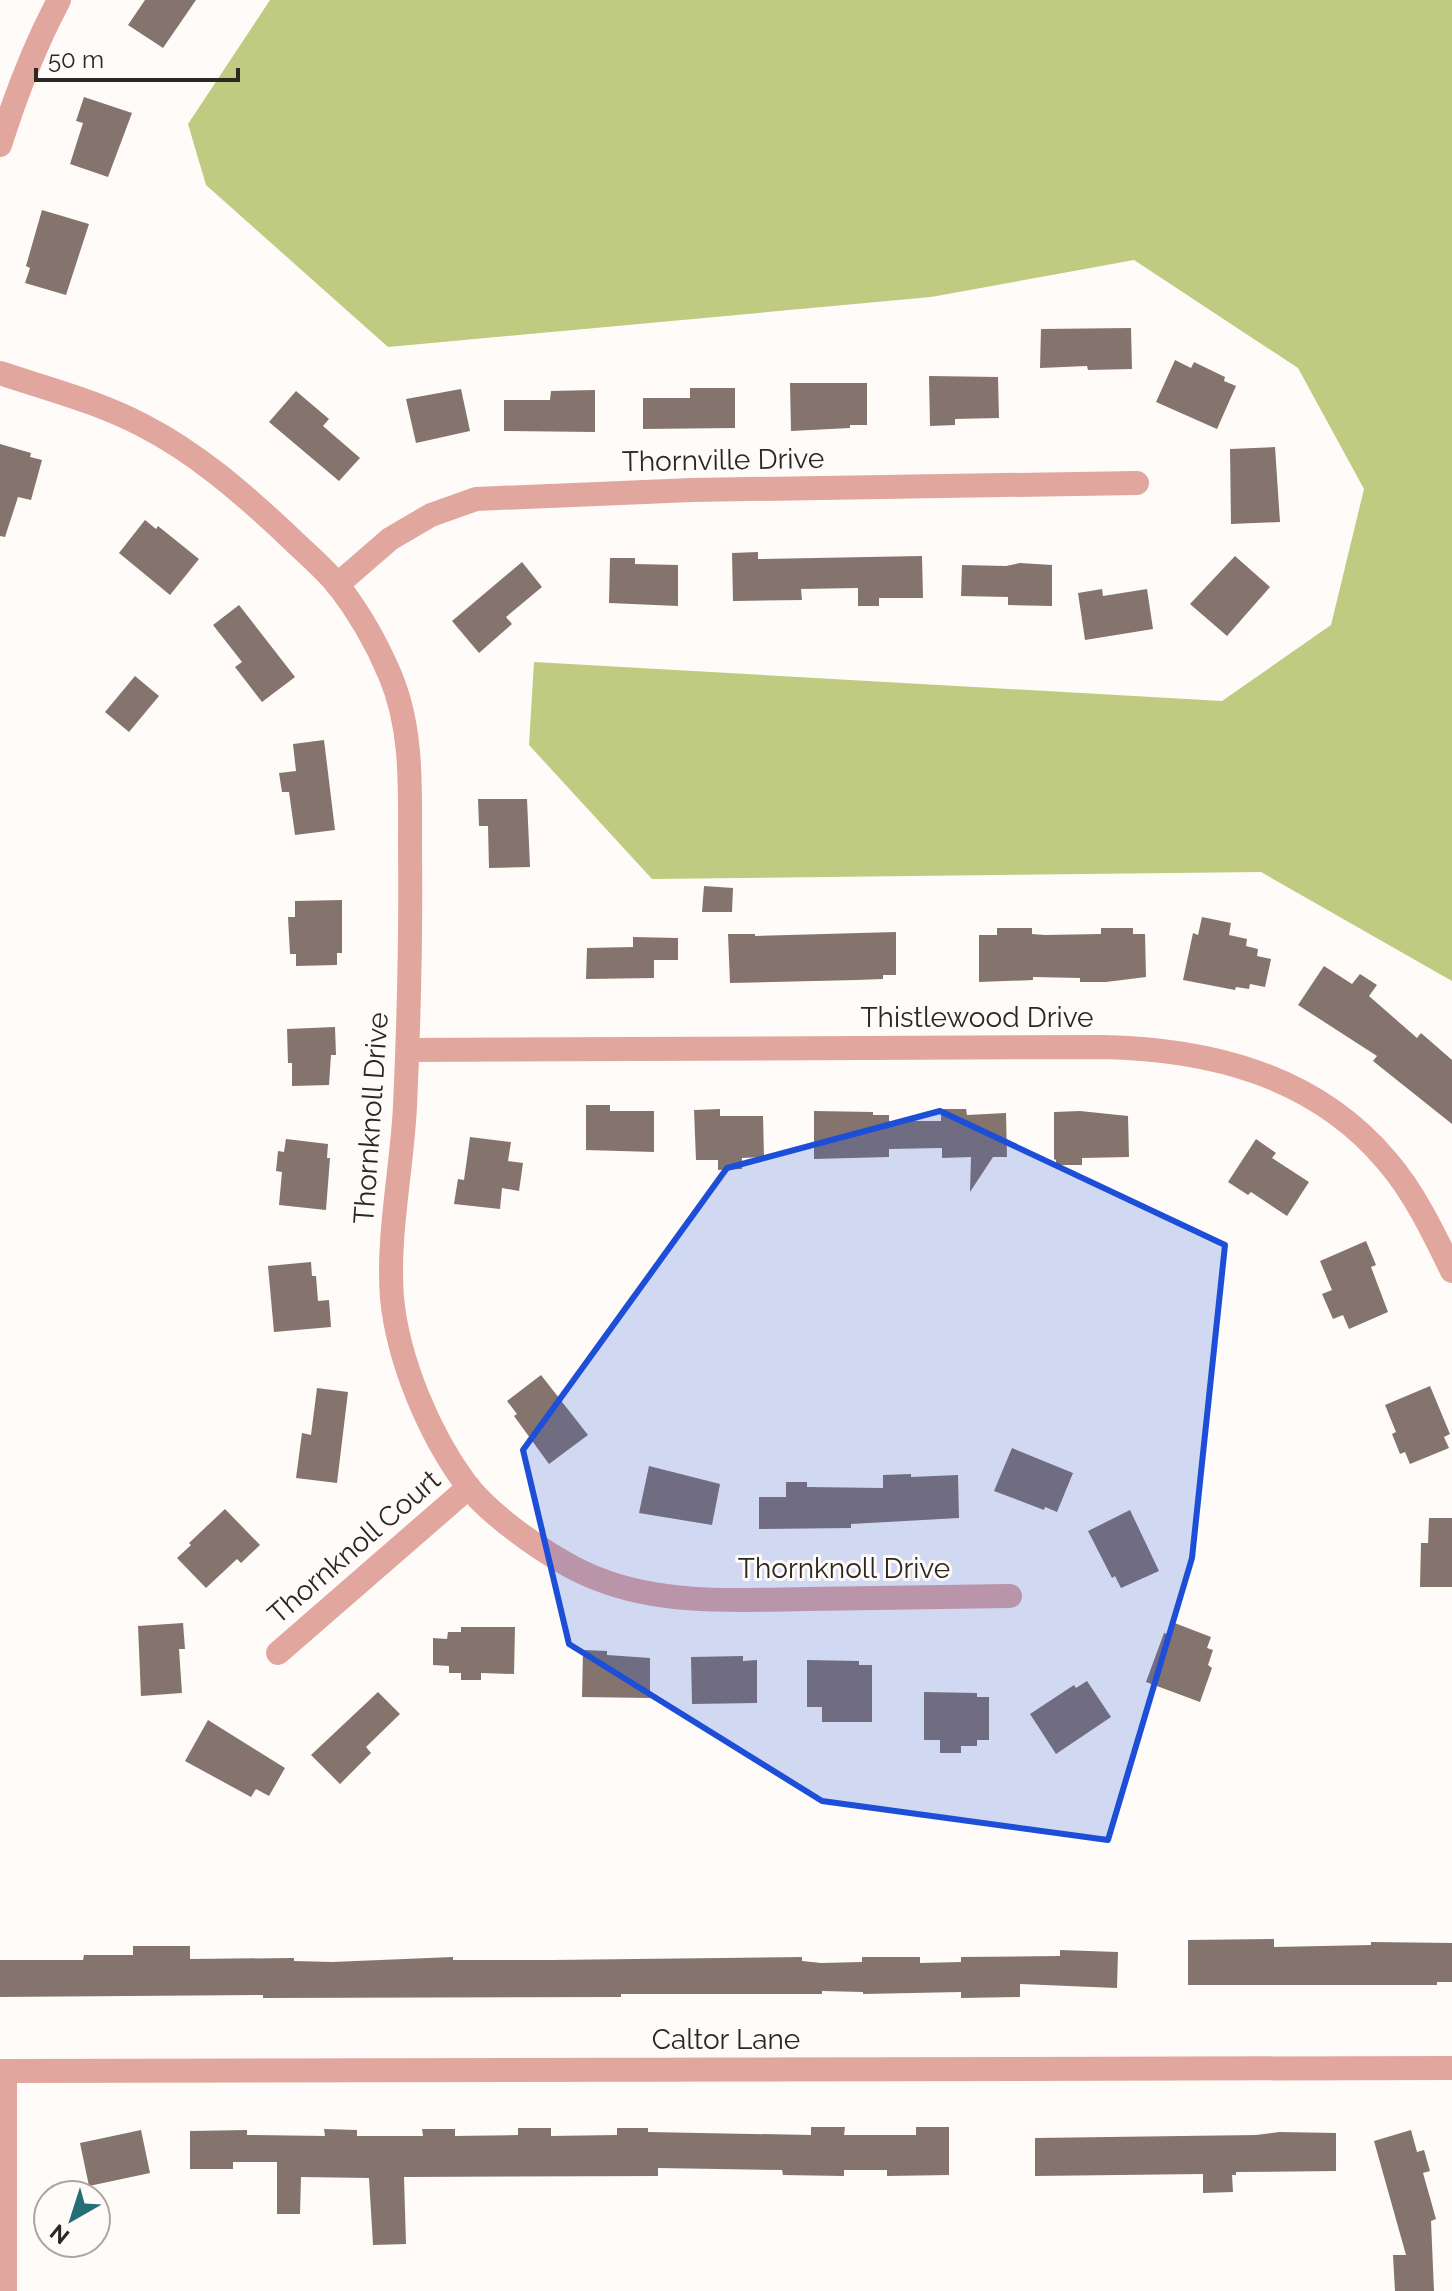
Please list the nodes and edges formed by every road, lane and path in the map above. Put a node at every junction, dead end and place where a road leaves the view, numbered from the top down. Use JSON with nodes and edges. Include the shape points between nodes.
{"nodes":[{"id":1,"x":59,"y":0,"type":"edge"},
{"id":2,"x":0,"y":145,"type":"edge"},
{"id":3,"x":0,"y":373,"type":"edge"},
{"id":4,"x":1137,"y":483,"type":"dead end"},
{"id":5,"x":337,"y":585,"type":"junction"},
{"id":6,"x":408,"y":1050,"type":"junction"},
{"id":7,"x":1452,"y":1271,"type":"edge"},
{"id":8,"x":469,"y":1487,"type":"junction"},
{"id":9,"x":1010,"y":1596,"type":"dead end"},
{"id":10,"x":278,"y":1653,"type":"dead end"},
{"id":11,"x":1452,"y":2068,"type":"edge"},
{"id":12,"x":2,"y":2071,"type":"edge"},
{"id":13,"x":5,"y":2291,"type":"edge"}],
"edges":[{"from":1,"to":2,"type":"street","via":[[18,86]]},
{"from":3,"to":5,"type":"street","name":"Thornknoll Drive","via":[[89,401],[143,425],[194,457],[242,494]]},
{"from":4,"to":5,"type":"street","name":"Thornville Drive","via":[[476,499],[431,515],[390,539]]},
{"from":5,"to":6,"type":"street","name":"Thornknoll Drive","via":[[374,643],[403,716],[409,766]]},
{"from":6,"to":7,"type":"street","name":"Thistlewood Drive","via":[[1102,1047],[1219,1059],[1266,1074],[1357,1130],[1414,1200]]},
{"from":6,"to":8,"type":"street","name":"Thornknoll Drive","via":[[391,1257],[396,1323],[426,1414]]},
{"from":8,"to":9,"type":"street","name":"Thornknoll Drive","via":[[507,1523],[569,1564],[635,1590],[750,1600]]},
{"from":8,"to":10,"type":"street","name":"Thornknoll Court"},
{"from":11,"to":12,"type":"street","name":"Caltor Lane"},
{"from":12,"to":13,"type":"street"}]}
